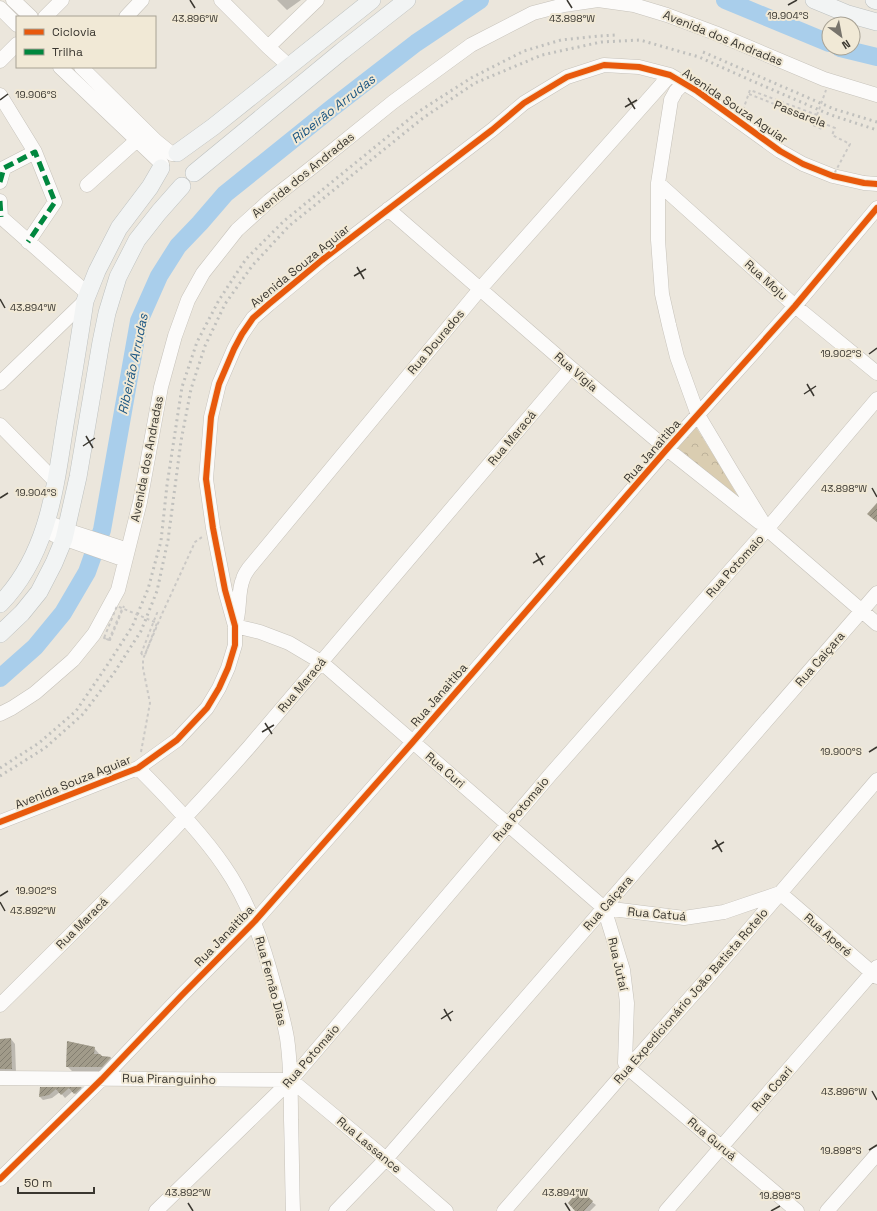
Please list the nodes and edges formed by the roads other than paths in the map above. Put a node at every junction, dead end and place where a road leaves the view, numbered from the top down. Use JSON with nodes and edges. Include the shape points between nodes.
{"nodes":[{"id":1,"x":13,"y":0,"type":"edge"},
{"id":2,"x":62,"y":0,"type":"edge"},
{"id":3,"x":142,"y":0,"type":"edge"},
{"id":4,"x":221,"y":0,"type":"edge"},
{"id":5,"x":317,"y":0,"type":"edge"},
{"id":6,"x":372,"y":0,"type":"edge"},
{"id":7,"x":407,"y":0,"type":"edge"},
{"id":8,"x":814,"y":0,"type":"edge"},
{"id":9,"x":874,"y":0,"type":"edge"},
{"id":10,"x":877,"y":1,"type":"edge"},
{"id":11,"x":0,"y":8,"type":"edge"},
{"id":12,"x":29,"y":16,"type":"edge"},
{"id":13,"x":46,"y":16,"type":"edge"},
{"id":14,"x":127,"y":16,"type":"edge"},
{"id":15,"x":877,"y":22,"type":"edge"},
{"id":16,"x":16,"y":24,"type":"edge"},
{"id":17,"x":16,"y":45,"type":"edge"},
{"id":18,"x":268,"y":47,"type":"junction"},
{"id":19,"x":0,"y":61,"type":"edge"},
{"id":20,"x":289,"y":66,"type":"junction"},
{"id":21,"x":61,"y":68,"type":"edge"},
{"id":22,"x":82,"y":68,"type":"edge"},
{"id":23,"x":670,"y":75,"type":"junction"},
{"id":24,"x":684,"y":83,"type":"junction"},
{"id":25,"x":0,"y":95,"type":"edge"},
{"id":26,"x":877,"y":96,"type":"edge"},
{"id":27,"x":137,"y":140,"type":"junction"},
{"id":28,"x":35,"y":152,"type":"junction"},
{"id":29,"x":168,"y":160,"type":"junction"},
{"id":30,"x":194,"y":173,"type":"junction"},
{"id":31,"x":0,"y":182,"type":"edge"},
{"id":32,"x":658,"y":183,"type":"junction"},
{"id":33,"x":877,"y":184,"type":"edge"},
{"id":34,"x":87,"y":185,"type":"dead end"},
{"id":35,"x":182,"y":186,"type":"junction"},
{"id":36,"x":0,"y":201,"type":"edge"},
{"id":37,"x":877,"y":208,"type":"edge"},
{"id":38,"x":388,"y":209,"type":"junction"},
{"id":39,"x":1,"y":217,"type":"edge"},
{"id":40,"x":28,"y":242,"type":"junction"},
{"id":41,"x":480,"y":289,"type":"junction"},
{"id":42,"x":87,"y":292,"type":"junction"},
{"id":43,"x":795,"y":306,"type":"junction"},
{"id":44,"x":572,"y":368,"type":"junction"},
{"id":45,"x":877,"y":373,"type":"edge"},
{"id":46,"x":0,"y":383,"type":"edge"},
{"id":47,"x":877,"y":399,"type":"edge"},
{"id":48,"x":698,"y":415,"type":"junction"},
{"id":49,"x":0,"y":425,"type":"edge"},
{"id":50,"x":667,"y":449,"type":"junction"},
{"id":51,"x":56,"y":482,"type":"junction"},
{"id":52,"x":45,"y":527,"type":"junction"},
{"id":53,"x":767,"y":529,"type":"junction"},
{"id":54,"x":68,"y":536,"type":"junction"},
{"id":55,"x":122,"y":554,"type":"junction"},
{"id":56,"x":877,"y":593,"type":"edge"},
{"id":57,"x":0,"y":604,"type":"edge"},
{"id":58,"x":862,"y":611,"type":"junction"},
{"id":59,"x":877,"y":624,"type":"edge"},
{"id":60,"x":235,"y":626,"type":"junction"},
{"id":61,"x":0,"y":634,"type":"edge"},
{"id":62,"x":321,"y":662,"type":"junction"},
{"id":63,"x":0,"y":714,"type":"edge"},
{"id":64,"x":412,"y":742,"type":"junction"},
{"id":65,"x":138,"y":768,"type":"junction"},
{"id":66,"x":877,"y":780,"type":"edge"},
{"id":67,"x":185,"y":818,"type":"junction"},
{"id":68,"x":3,"y":823,"type":"edge"},
{"id":69,"x":508,"y":824,"type":"junction"},
{"id":70,"x":780,"y":893,"type":"junction"},
{"id":71,"x":604,"y":908,"type":"junction"},
{"id":72,"x":255,"y":921,"type":"junction"},
{"id":73,"x":876,"y":972,"type":"edge"},
{"id":74,"x":0,"y":1005,"type":"edge"},
{"id":75,"x":628,"y":1068,"type":"junction"},
{"id":76,"x":0,"y":1078,"type":"edge"},
{"id":77,"x":102,"y":1078,"type":"junction"},
{"id":78,"x":291,"y":1080,"type":"junction"},
{"id":79,"x":722,"y":1147,"type":"junction"},
{"id":80,"x":877,"y":1154,"type":"edge"},
{"id":81,"x":386,"y":1159,"type":"junction"},
{"id":82,"x":0,"y":1180,"type":"edge"},
{"id":83,"x":156,"y":1211,"type":"edge"},
{"id":84,"x":292,"y":1211,"type":"edge"},
{"id":85,"x":336,"y":1211,"type":"edge"},
{"id":86,"x":446,"y":1211,"type":"edge"},
{"id":87,"x":504,"y":1211,"type":"edge"},
{"id":88,"x":666,"y":1211,"type":"edge"},
{"id":89,"x":797,"y":1211,"type":"edge"},
{"id":90,"x":827,"y":1211,"type":"edge"}],
"edges":[{"from":1,"to":12,"type":"street"},
{"from":2,"to":13,"type":"street"},
{"from":3,"to":14,"type":"street"},
{"from":4,"to":18,"type":"street"},
{"from":5,"to":18,"type":"street"},
{"from":6,"to":20,"type":"main road"},
{"from":7,"to":30,"type":"main road"},
{"from":8,"to":15,"type":"main road","via":[[848,14]]},
{"from":9,"to":10,"type":"main road"},
{"from":11,"to":16,"type":"street"},
{"from":17,"to":19,"type":"street"},
{"from":18,"to":20,"type":"street"},
{"from":20,"to":29,"type":"main road"},
{"from":21,"to":27,"type":"street"},
{"from":22,"to":29,"type":"street","via":[[156,141]]},
{"from":23,"to":24,"type":"street","name":"Avenida Souza Aguiar"},
{"from":23,"to":38,"type":"street","name":"Avenida Souza Aguiar","via":[[639,67],[604,65],[567,77],[524,104]]},
{"from":23,"to":41,"type":"street","name":"Rua Dourados"},
{"from":24,"to":32,"type":"street","via":[[671,100]]},
{"from":24,"to":33,"type":"street","name":"Avenida Souza Aguiar","via":[[780,151],[803,164],[833,176]]},
{"from":25,"to":28,"type":"street"},
{"from":26,"to":55,"type":"street","name":"Avenida dos Andradas","via":[[824,79],[667,15],[634,5],[598,0],[533,13],[471,45],[393,102],[269,201],[238,230],[203,273],[188,300],[173,343],[161,387],[140,502]]},
{"from":27,"to":29,"type":"street"},
{"from":27,"to":34,"type":"street"},
{"from":28,"to":31,"type":"street","via":[[4,168]]},
{"from":28,"to":40,"type":"street","via":[[55,202]]},
{"from":29,"to":30,"type":"main road","via":[[181,154],[193,164]]},
{"from":29,"to":35,"type":"main road","via":[[161,174],[163,179],[171,186]]},
{"from":29,"to":42,"type":"main road","via":[[119,228]]},
{"from":30,"to":35,"type":"main road","via":[[190,181]]},
{"from":32,"to":43,"type":"street","name":"Rua Moju"},
{"from":32,"to":48,"type":"street","via":[[658,240],[662,294],[677,357]]},
{"from":35,"to":54,"type":"main road","via":[[137,240],[118,277],[101,342]]},
{"from":36,"to":39,"type":"street"},
{"from":37,"to":43,"type":"street","name":"Rua Janaitiba"},
{"from":38,"to":41,"type":"street","name":"Rua Vigia"},
{"from":38,"to":60,"type":"street","name":"Avenida Souza Aguiar","via":[[253,318],[234,349],[219,384],[211,417],[206,479],[212,528]]},
{"from":39,"to":40,"type":"street"},
{"from":40,"to":42,"type":"street"},
{"from":41,"to":44,"type":"street","name":"Rua Vigia"},
{"from":41,"to":60,"type":"street","name":"Rua Dourados","via":[[249,568],[242,579]]},
{"from":42,"to":46,"type":"street"},
{"from":42,"to":51,"type":"main road"},
{"from":43,"to":45,"type":"street","name":"Rua Moju"},
{"from":43,"to":48,"type":"street","name":"Rua Janaitiba"},
{"from":44,"to":50,"type":"street","name":"Rua Vigia"},
{"from":44,"to":62,"type":"street","name":"Rua Maracá"},
{"from":47,"to":53,"type":"street","name":"Rua Potomaio"},
{"from":48,"to":50,"type":"street","name":"Rua Janaitiba"},
{"from":48,"to":53,"type":"street"},
{"from":49,"to":51,"type":"street"},
{"from":50,"to":53,"type":"street","name":"Rua Vigia"},
{"from":50,"to":64,"type":"street","name":"Rua Janaitiba"},
{"from":51,"to":52,"type":"main road"},
{"from":52,"to":54,"type":"street"},
{"from":52,"to":57,"type":"main road","via":[[19,581]]},
{"from":53,"to":58,"type":"street","name":"Rua Vigia"},
{"from":53,"to":69,"type":"street","name":"Rua Potomaio"},
{"from":54,"to":55,"type":"street"},
{"from":54,"to":61,"type":"main road","via":[[39,592],[22,614]]},
{"from":55,"to":63,"type":"street","name":"Avenida dos Andradas","via":[[118,590],[94,634],[59,672],[35,693]]},
{"from":56,"to":58,"type":"street","name":"Rua Caiçara"},
{"from":58,"to":59,"type":"street","name":"Rua Vigia"},
{"from":58,"to":71,"type":"street","name":"Rua Caiçara"},
{"from":60,"to":62,"type":"street","name":"Rua Curi","via":[[289,643]]},
{"from":60,"to":65,"type":"street","name":"Avenida Souza Aguiar","via":[[235,645],[228,668],[207,708],[177,740]]},
{"from":62,"to":64,"type":"street","name":"Rua Curi"},
{"from":62,"to":67,"type":"street","name":"Rua Maracá"},
{"from":64,"to":69,"type":"street","name":"Rua Curi"},
{"from":64,"to":72,"type":"street","name":"Rua Janaitiba"},
{"from":65,"to":67,"type":"street","name":"Rua Fernão Dias"},
{"from":65,"to":68,"type":"street","name":"Avenida Souza Aguiar"},
{"from":66,"to":70,"type":"street","name":"Rua Expedicionário João Batista Rotelo"},
{"from":67,"to":72,"type":"street","name":"Rua Fernão Dias","via":[[225,866]]},
{"from":67,"to":74,"type":"street","name":"Rua Maracá"},
{"from":69,"to":71,"type":"street","name":"Rua Curi"},
{"from":69,"to":78,"type":"street","name":"Rua Potomaio"},
{"from":70,"to":71,"type":"street","name":"Rua Catuá","via":[[724,912],[684,918]]},
{"from":70,"to":73,"type":"street","name":"Rua Aperé"},
{"from":70,"to":75,"type":"street","name":"Rua Expedicionário João Batista Rotelo"},
{"from":71,"to":75,"type":"street","name":"Rua Jutaí","via":[[622,970],[627,1003],[625,1063]]},
{"from":71,"to":81,"type":"street","name":"Rua Caiçara"},
{"from":72,"to":77,"type":"street","name":"Rua Janaitiba"},
{"from":72,"to":78,"type":"street","name":"Rua Fernão Dias","via":[[278,998]]},
{"from":73,"to":79,"type":"street","name":"Rua Coari"},
{"from":75,"to":79,"type":"street","name":"Rua Guruá"},
{"from":75,"to":87,"type":"street","name":"Rua Expedicionário João Batista Rotelo"},
{"from":76,"to":77,"type":"street","name":"Rua Piranguinho"},
{"from":77,"to":78,"type":"street","name":"Rua Piranguinho"},
{"from":77,"to":82,"type":"street","name":"Rua Janaitiba"},
{"from":78,"to":81,"type":"street","name":"Rua Lassance"},
{"from":78,"to":83,"type":"street","name":"Rua Potomaio"},
{"from":78,"to":84,"type":"street","name":"Rua Fernão Dias"},
{"from":79,"to":88,"type":"street","name":"Rua Coari"},
{"from":79,"to":89,"type":"street","name":"Rua Guruá"},
{"from":80,"to":90,"type":"street"},
{"from":81,"to":85,"type":"street","name":"Rua Caiçara"},
{"from":81,"to":86,"type":"street","name":"Rua Lassance"}]}
